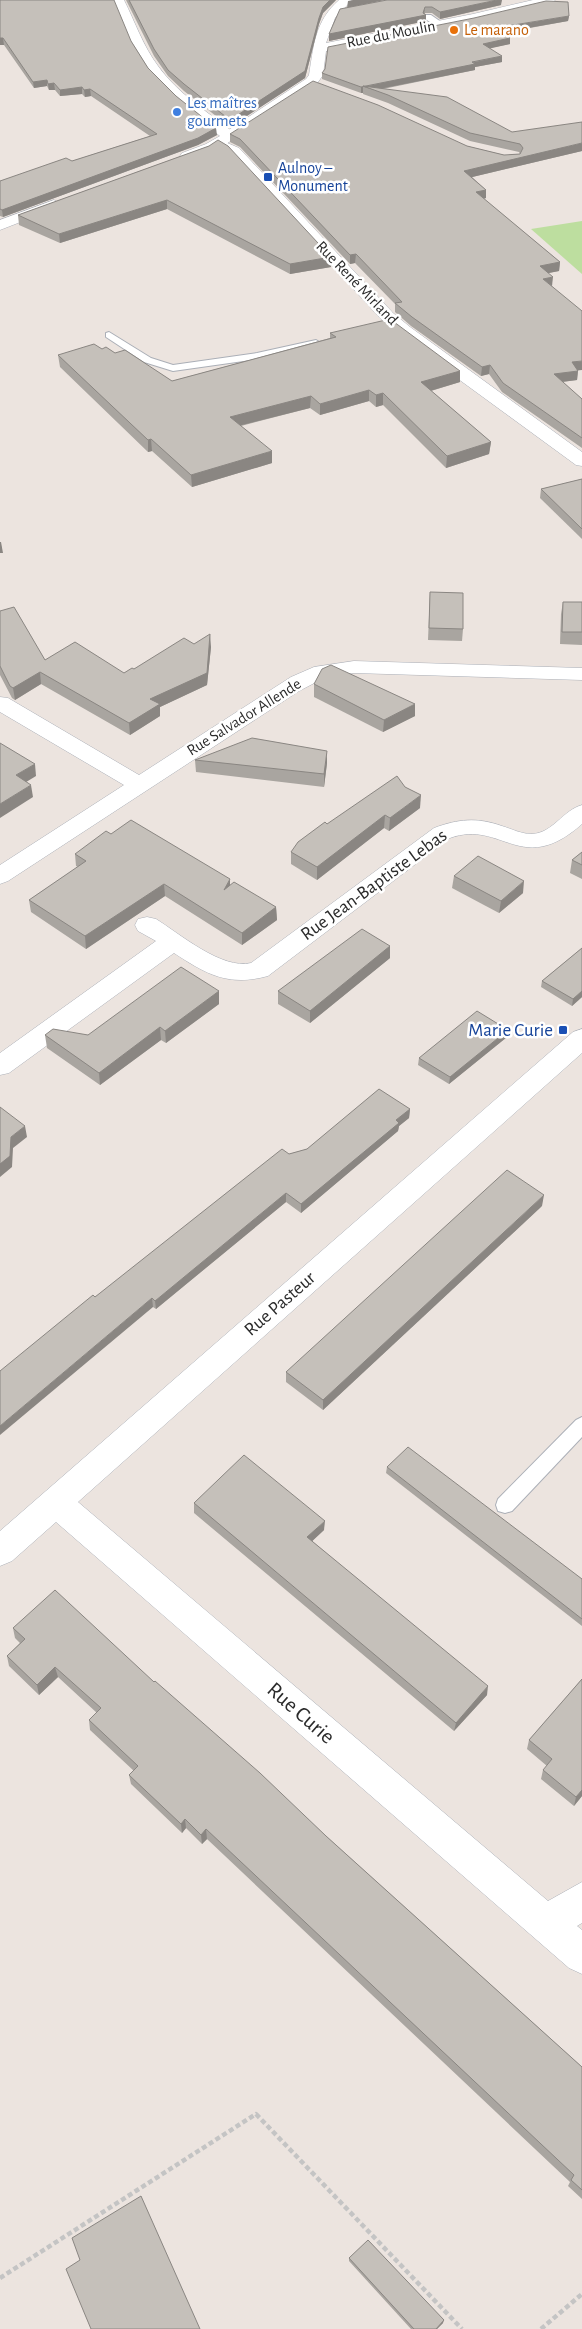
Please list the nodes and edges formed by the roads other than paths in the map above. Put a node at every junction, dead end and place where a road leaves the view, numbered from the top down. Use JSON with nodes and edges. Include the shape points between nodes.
{"nodes":[{"id":1,"x":118,"y":0,"type":"edge"},
{"id":2,"x":549,"y":0,"type":"edge"},
{"id":3,"x":347,"y":5,"type":"edge"},
{"id":4,"x":428,"y":17,"type":"edge"},
{"id":5,"x":440,"y":24,"type":"junction"},
{"id":6,"x":321,"y":48,"type":"junction"},
{"id":7,"x":312,"y":82,"type":"junction"},
{"id":8,"x":328,"y":88,"type":"edge"},
{"id":9,"x":224,"y":139,"type":"junction"},
{"id":10,"x":172,"y":162,"type":"edge"},
{"id":11,"x":69,"y":198,"type":"edge"},
{"id":12,"x":0,"y":226,"type":"edge"},
{"id":13,"x":109,"y":335,"type":"dead end"},
{"id":14,"x":323,"y":341,"type":"edge"},
{"id":15,"x":582,"y":461,"type":"edge"},
{"id":16,"x":582,"y":674,"type":"edge"},
{"id":17,"x":0,"y":703,"type":"edge"},
{"id":18,"x":139,"y":784,"type":"junction"},
{"id":19,"x":582,"y":812,"type":"edge"},
{"id":20,"x":0,"y":876,"type":"edge"},
{"id":21,"x":147,"y":925,"type":"dead end"},
{"id":22,"x":173,"y":941,"type":"junction"},
{"id":23,"x":582,"y":1038,"type":"edge"},
{"id":24,"x":571,"y":1052,"type":"edge"},
{"id":25,"x":0,"y":1066,"type":"edge"},
{"id":26,"x":582,"y":1424,"type":"edge"},
{"id":27,"x":56,"y":1502,"type":"junction"},
{"id":28,"x":505,"y":1505,"type":"dead end"},
{"id":29,"x":0,"y":1552,"type":"edge"},
{"id":30,"x":582,"y":1901,"type":"edge"},
{"id":31,"x":546,"y":1924,"type":"junction"},
{"id":32,"x":582,"y":1956,"type":"edge"}],
"edges":[{"from":1,"to":9,"type":"street","name":"Rue René Mirland","via":[[147,60],[158,75]]},
{"from":2,"to":5,"type":"street","name":"Rue du Moulin"},
{"from":3,"to":6,"type":"street","via":[[330,14],[324,23]]},
{"from":4,"to":5,"type":"lane"},
{"from":5,"to":6,"type":"street","name":"Rue du Moulin"},
{"from":6,"to":7,"type":"street"},
{"from":7,"to":8,"type":"street"},
{"from":7,"to":9,"type":"street"},
{"from":9,"to":10,"type":"street"},
{"from":9,"to":15,"type":"street","name":"Rue René Mirland","via":[[391,325]]},
{"from":11,"to":12,"type":"street"},
{"from":13,"to":14,"type":"lane","via":[[145,359],[173,368],[257,356]]},
{"from":16,"to":18,"type":"street","name":"Rue Salvador Allende","via":[[354,667],[324,671],[298,681]]},
{"from":17,"to":18,"type":"street"},
{"from":18,"to":20,"type":"street","name":"Rue Salvador Allende"},
{"from":19,"to":22,"type":"street","name":"Rue Jean-Baptiste Lebas","via":[[553,836],[532,841],[518,840],[481,826],[451,829],[259,970],[248,974],[227,973]]},
{"from":21,"to":22,"type":"street","name":"Rue Jean-Baptiste Lebas"},
{"from":22,"to":25,"type":"street"},
{"from":23,"to":24,"type":"street","name":"Rue Pasteur"},
{"from":24,"to":27,"type":"street","name":"Rue Pasteur"},
{"from":26,"to":28,"type":"lane"},
{"from":27,"to":29,"type":"street","name":"Rue Pasteur"},
{"from":27,"to":31,"type":"street","name":"Rue Curie"},
{"from":30,"to":31,"type":"street"},
{"from":31,"to":32,"type":"street","name":"Rue Curie"}]}
